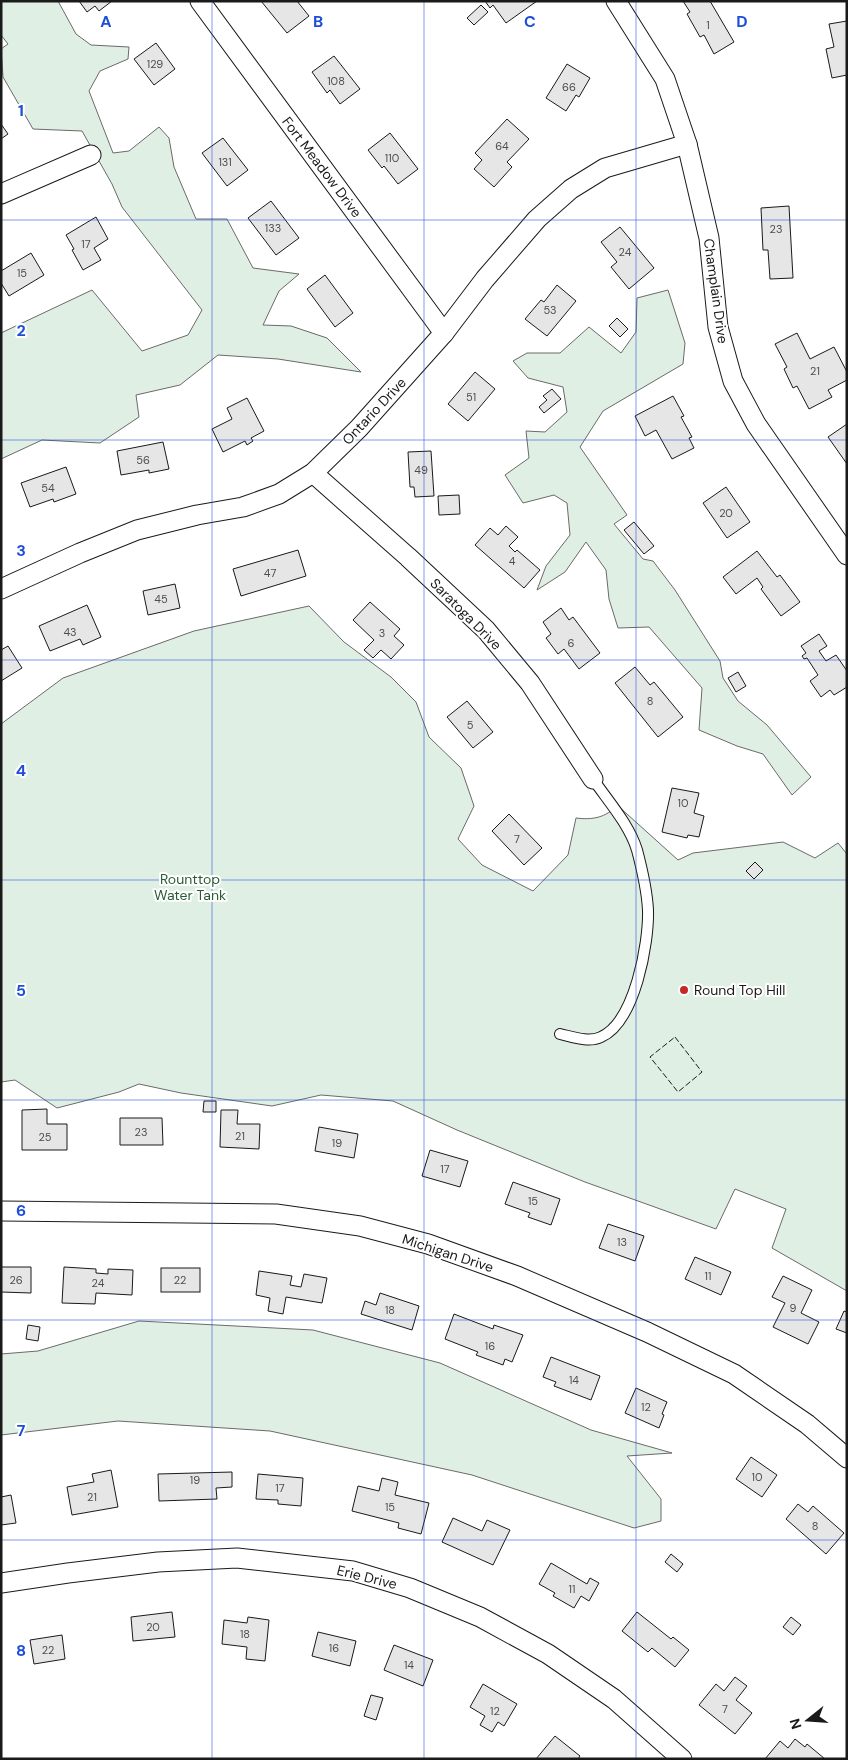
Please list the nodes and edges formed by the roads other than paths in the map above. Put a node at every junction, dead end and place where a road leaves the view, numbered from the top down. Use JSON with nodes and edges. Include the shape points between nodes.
{"nodes":[{"id":1,"x":200,"y":1,"type":"edge"},
{"id":2,"x":616,"y":1,"type":"edge"},
{"id":3,"x":687,"y":144,"type":"junction"},
{"id":4,"x":91,"y":155,"type":"dead end"},
{"id":5,"x":1,"y":194,"type":"edge"},
{"id":6,"x":444,"y":333,"type":"junction"},
{"id":7,"x":313,"y":473,"type":"junction"},
{"id":8,"x":847,"y":554,"type":"edge"},
{"id":9,"x":1,"y":589,"type":"edge"},
{"id":10,"x":593,"y":779,"type":"joint"},
{"id":11,"x":560,"y":1034,"type":"dead end"},
{"id":12,"x":1,"y":1211,"type":"edge"},
{"id":13,"x":847,"y":1458,"type":"edge"},
{"id":14,"x":1,"y":1583,"type":"edge"},
{"id":15,"x":682,"y":1759,"type":"edge"}],
"edges":[{"from":1,"to":6,"type":"street","name":"Fort Meadow Drive"},
{"from":2,"to":3,"type":"street","name":"Champlain Drive","via":[[665,79]]},
{"from":3,"to":6,"type":"street","name":"Ontario Drive","via":[[605,168],[571,189],[538,219]]},
{"from":3,"to":8,"type":"street","name":"Champlain Drive","via":[[709,238],[718,327],[733,381],[756,424]]},
{"from":4,"to":5,"type":"street"},
{"from":6,"to":7,"type":"street","name":"Ontario Drive","via":[[359,428]]},
{"from":7,"to":9,"type":"street","name":"Ontario Drive","via":[[279,494],[243,507],[137,530]]},
{"from":7,"to":10,"type":"street","name":"Saratoga Drive","via":[[486,630],[530,683]]},
{"from":10,"to":11,"type":"lane","via":[[626,827],[636,848],[648,910],[645,945],[635,990],[617,1026],[601,1038],[585,1040]]},
{"from":12,"to":13,"type":"street","name":"Michigan Drive","via":[[276,1214],[360,1226],[428,1244],[517,1276],[734,1374],[807,1424]]},
{"from":14,"to":15,"type":"street","name":"Erie Drive","via":[[158,1562],[237,1558],[353,1571],[410,1588],[480,1617],[548,1654],[614,1698]]}]}
